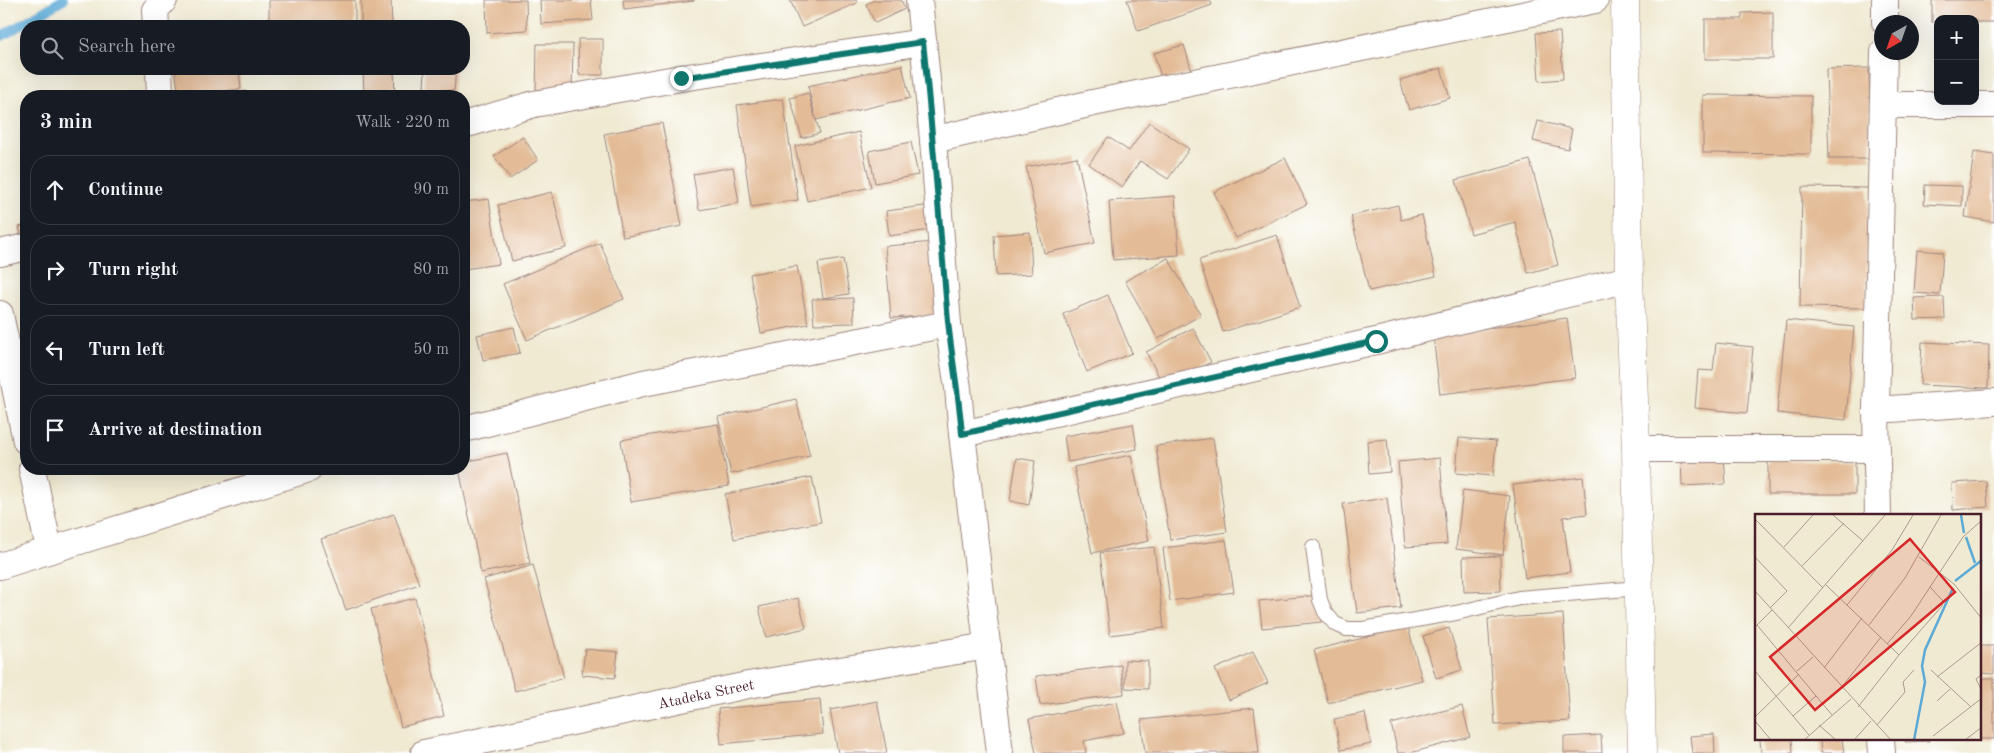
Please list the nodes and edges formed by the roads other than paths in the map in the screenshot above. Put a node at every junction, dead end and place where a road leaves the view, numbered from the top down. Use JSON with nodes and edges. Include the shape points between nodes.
{"nodes":[{"id":1,"x":164,"y":0,"type":"edge"},
{"id":2,"x":919,"y":0,"type":"edge"},
{"id":3,"x":1595,"y":0,"type":"edge"},
{"id":4,"x":1625,"y":0,"type":"edge"},
{"id":5,"x":1885,"y":0,"type":"edge"},
{"id":6,"x":1885,"y":15,"type":"edge"},
{"id":7,"x":156,"y":20,"type":"edge"},
{"id":8,"x":923,"y":42,"type":"junction"},
{"id":9,"x":1884,"y":60,"type":"edge"},
{"id":10,"x":158,"y":75,"type":"edge"},
{"id":11,"x":160,"y":90,"type":"edge"},
{"id":12,"x":1882,"y":105,"type":"junction"},
{"id":13,"x":1994,"y":105,"type":"edge"},
{"id":14,"x":470,"y":123,"type":"edge"},
{"id":15,"x":933,"y":140,"type":"junction"},
{"id":16,"x":20,"y":248,"type":"edge"},
{"id":17,"x":0,"y":253,"type":"edge"},
{"id":18,"x":1629,"y":278,"type":"junction"},
{"id":19,"x":0,"y":314,"type":"edge"},
{"id":20,"x":948,"y":324,"type":"junction"},
{"id":21,"x":1994,"y":402,"type":"edge"},
{"id":22,"x":1876,"y":410,"type":"junction"},
{"id":23,"x":20,"y":412,"type":"edge"},
{"id":24,"x":470,"y":427,"type":"edge"},
{"id":25,"x":962,"y":434,"type":"junction"},
{"id":26,"x":1877,"y":448,"type":"junction"},
{"id":27,"x":1636,"y":449,"type":"junction"},
{"id":28,"x":33,"y":475,"type":"edge"},
{"id":29,"x":290,"y":475,"type":"edge"},
{"id":30,"x":1878,"y":514,"type":"edge"},
{"id":31,"x":1313,"y":547,"type":"dead end"},
{"id":32,"x":49,"y":550,"type":"junction"},
{"id":33,"x":0,"y":566,"type":"edge"},
{"id":34,"x":1639,"y":588,"type":"junction"},
{"id":35,"x":988,"y":646,"type":"junction"},
{"id":36,"x":1881,"y":740,"type":"edge"},
{"id":37,"x":424,"y":753,"type":"edge"},
{"id":38,"x":1000,"y":753,"type":"edge"},
{"id":39,"x":1642,"y":753,"type":"edge"},
{"id":40,"x":1882,"y":753,"type":"edge"}],
"edges":[{"from":1,"to":7,"type":"street","via":[[155,10]]},
{"from":2,"to":8,"type":"street"},
{"from":3,"to":15,"type":"street","via":[[1093,103]]},
{"from":4,"to":18,"type":"main road"},
{"from":5,"to":6,"type":"street"},
{"from":8,"to":14,"type":"street","via":[[681,78],[534,104]]},
{"from":8,"to":15,"type":"street"},
{"from":9,"to":12,"type":"street"},
{"from":10,"to":11,"type":"street"},
{"from":12,"to":13,"type":"street"},
{"from":12,"to":22,"type":"street"},
{"from":15,"to":20,"type":"street"},
{"from":16,"to":17,"type":"street"},
{"from":18,"to":25,"type":"street","via":[[1376,341]]},
{"from":18,"to":27,"type":"main road"},
{"from":19,"to":23,"type":"street"},
{"from":20,"to":24,"type":"street","via":[[643,383]]},
{"from":20,"to":25,"type":"street"},
{"from":21,"to":22,"type":"street"},
{"from":22,"to":26,"type":"street"},
{"from":25,"to":35,"type":"street"},
{"from":26,"to":27,"type":"street"},
{"from":26,"to":30,"type":"street"},
{"from":27,"to":34,"type":"main road"},
{"from":28,"to":32,"type":"street"},
{"from":29,"to":32,"type":"street"},
{"from":31,"to":34,"type":"lane","via":[[1320,600],[1335,624],[1347,629],[1456,613],[1519,598]]},
{"from":32,"to":33,"type":"street"},
{"from":34,"to":39,"type":"main road"},
{"from":35,"to":37,"type":"street","name":"Atadeka Street","via":[[748,684]]},
{"from":35,"to":38,"type":"street"},
{"from":36,"to":40,"type":"street"}]}
